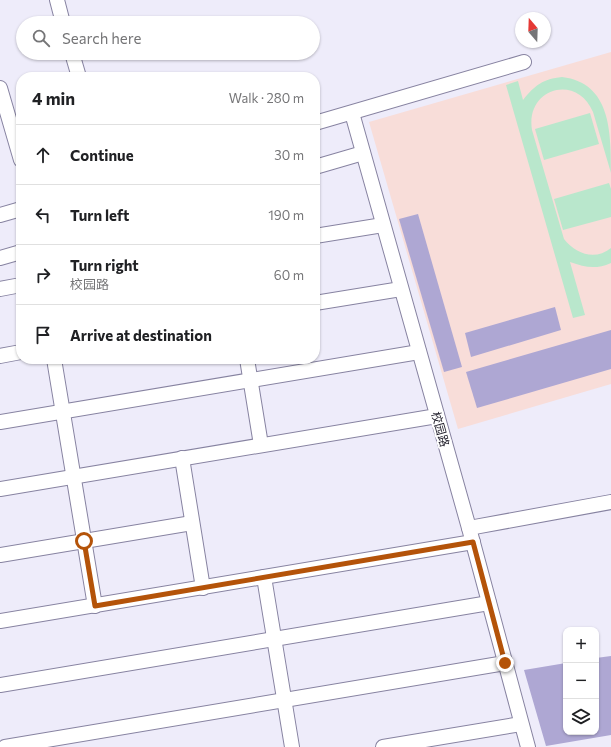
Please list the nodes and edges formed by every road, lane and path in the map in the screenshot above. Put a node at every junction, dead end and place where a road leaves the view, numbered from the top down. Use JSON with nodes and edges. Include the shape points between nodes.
{"nodes":[{"id":1,"x":57,"y":0,"type":"edge"},
{"id":2,"x":61,"y":16,"type":"edge"},
{"id":3,"x":74,"y":60,"type":"edge"},
{"id":4,"x":524,"y":62,"type":"dead end"},
{"id":5,"x":78,"y":72,"type":"edge"},
{"id":6,"x":0,"y":88,"type":"edge"},
{"id":7,"x":352,"y":113,"type":"junction"},
{"id":8,"x":320,"y":122,"type":"edge"},
{"id":9,"x":16,"y":143,"type":"edge"},
{"id":10,"x":363,"y":152,"type":"junction"},
{"id":11,"x":320,"y":165,"type":"edge"},
{"id":12,"x":16,"y":210,"type":"edge"},
{"id":13,"x":0,"y":215,"type":"edge"},
{"id":14,"x":383,"y":225,"type":"junction"},
{"id":15,"x":320,"y":235,"type":"edge"},
{"id":16,"x":16,"y":253,"type":"edge"},
{"id":17,"x":0,"y":258,"type":"edge"},
{"id":18,"x":16,"y":286,"type":"edge"},
{"id":19,"x":0,"y":289,"type":"edge"},
{"id":20,"x":401,"y":289,"type":"junction"},
{"id":21,"x":320,"y":302,"type":"edge"},
{"id":22,"x":419,"y":352,"type":"junction"},
{"id":23,"x":16,"y":353,"type":"edge"},
{"id":24,"x":0,"y":356,"type":"edge"},
{"id":25,"x":55,"y":364,"type":"edge"},
{"id":26,"x":248,"y":364,"type":"edge"},
{"id":27,"x":250,"y":380,"type":"junction"},
{"id":28,"x":63,"y":412,"type":"junction"},
{"id":29,"x":437,"y":416,"type":"junction"},
{"id":30,"x":0,"y":422,"type":"edge"},
{"id":31,"x":261,"y":445,"type":"junction"},
{"id":32,"x":182,"y":458,"type":"junction"},
{"id":33,"x":74,"y":476,"type":"junction"},
{"id":34,"x":0,"y":489,"type":"edge"},
{"id":35,"x":611,"y":502,"type":"edge"},
{"id":36,"x":192,"y":523,"type":"junction"},
{"id":37,"x":469,"y":528,"type":"junction"},
{"id":38,"x":84,"y":541,"type":"junction"},
{"id":39,"x":473,"y":542,"type":"junction"},
{"id":40,"x":0,"y":555,"type":"edge"},
{"id":41,"x":264,"y":577,"type":"junction"},
{"id":42,"x":203,"y":588,"type":"junction"},
{"id":43,"x":489,"y":603,"type":"junction"},
{"id":44,"x":95,"y":606,"type":"junction"},
{"id":45,"x":0,"y":621,"type":"edge"},
{"id":46,"x":274,"y":639,"type":"junction"},
{"id":47,"x":505,"y":663,"type":"junction"},
{"id":48,"x":0,"y":684,"type":"edge"},
{"id":49,"x":284,"y":700,"type":"junction"},
{"id":50,"x":521,"y":724,"type":"junction"},
{"id":51,"x":5,"y":747,"type":"edge"},
{"id":52,"x":292,"y":747,"type":"edge"},
{"id":53,"x":383,"y":747,"type":"edge"},
{"id":54,"x":528,"y":747,"type":"edge"}],
"edges":[{"from":1,"to":2,"type":"street"},
{"from":3,"to":5,"type":"street"},
{"from":4,"to":7,"type":"street"},
{"from":6,"to":9,"type":"street"},
{"from":7,"to":8,"type":"street"},
{"from":7,"to":10,"type":"street","name":"校园路"},
{"from":10,"to":11,"type":"street"},
{"from":10,"to":14,"type":"street","name":"校园路"},
{"from":12,"to":13,"type":"street"},
{"from":14,"to":15,"type":"street"},
{"from":14,"to":20,"type":"street","name":"校园路"},
{"from":16,"to":17,"type":"street"},
{"from":18,"to":19,"type":"street"},
{"from":20,"to":21,"type":"street"},
{"from":20,"to":22,"type":"street","name":"校园路"},
{"from":22,"to":27,"type":"street"},
{"from":22,"to":29,"type":"street","name":"校园路"},
{"from":23,"to":24,"type":"street"},
{"from":25,"to":28,"type":"street"},
{"from":26,"to":27,"type":"street"},
{"from":27,"to":28,"type":"street"},
{"from":27,"to":31,"type":"street"},
{"from":28,"to":30,"type":"street"},
{"from":28,"to":33,"type":"street"},
{"from":29,"to":31,"type":"street"},
{"from":29,"to":37,"type":"street","name":"校园路"},
{"from":31,"to":32,"type":"street"},
{"from":32,"to":33,"type":"street"},
{"from":32,"to":36,"type":"street"},
{"from":33,"to":34,"type":"street"},
{"from":33,"to":38,"type":"street"},
{"from":35,"to":37,"type":"street"},
{"from":36,"to":38,"type":"street"},
{"from":36,"to":42,"type":"street"},
{"from":37,"to":39,"type":"street","name":"校园路"},
{"from":38,"to":40,"type":"street"},
{"from":38,"to":44,"type":"street"},
{"from":39,"to":41,"type":"street"},
{"from":39,"to":43,"type":"street","name":"校园路"},
{"from":41,"to":42,"type":"street"},
{"from":41,"to":46,"type":"street"},
{"from":42,"to":44,"type":"street"},
{"from":43,"to":46,"type":"street"},
{"from":43,"to":47,"type":"street","name":"校园路"},
{"from":44,"to":45,"type":"street"},
{"from":46,"to":48,"type":"street"},
{"from":46,"to":49,"type":"street"},
{"from":47,"to":49,"type":"street"},
{"from":47,"to":50,"type":"street","name":"校园路"},
{"from":49,"to":51,"type":"street"},
{"from":49,"to":52,"type":"street"},
{"from":50,"to":53,"type":"street"},
{"from":50,"to":54,"type":"street","name":"校园路"}]}
